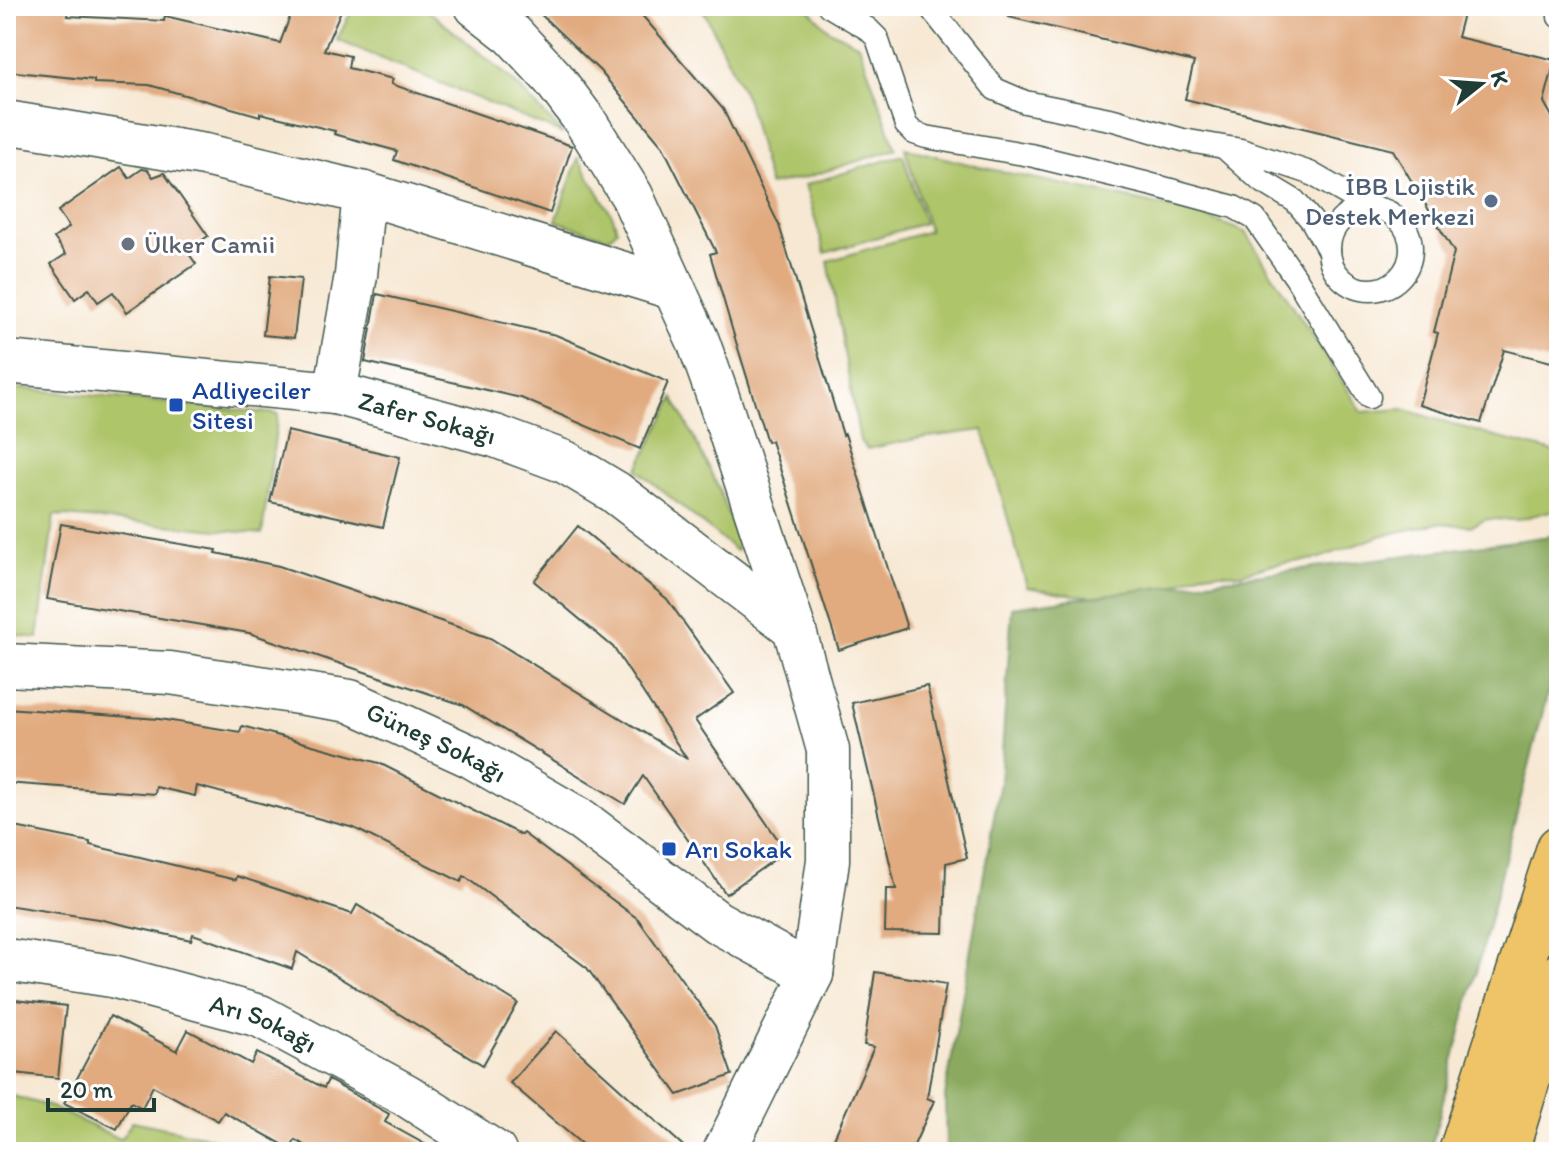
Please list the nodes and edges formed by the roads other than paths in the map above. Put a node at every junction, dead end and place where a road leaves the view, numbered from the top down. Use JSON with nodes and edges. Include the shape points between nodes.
{"nodes":[{"id":1,"x":476,"y":6,"type":"edge"},
{"id":2,"x":829,"y":6,"type":"edge"},
{"id":3,"x":929,"y":6,"type":"edge"},
{"id":4,"x":1559,"y":6,"type":"edge"},
{"id":5,"x":1559,"y":17,"type":"edge"},
{"id":6,"x":7,"y":130,"type":"edge"},
{"id":7,"x":1224,"y":147,"type":"junction"},
{"id":8,"x":364,"y":193,"type":"junction"},
{"id":9,"x":1371,"y":208,"type":"junction"},
{"id":10,"x":1329,"y":251,"type":"junction"},
{"id":11,"x":672,"y":288,"type":"junction"},
{"id":12,"x":6,"y":362,"type":"edge"},
{"id":13,"x":335,"y":393,"type":"junction"},
{"id":14,"x":1369,"y":397,"type":"dead end"},
{"id":15,"x":794,"y":628,"type":"junction"},
{"id":16,"x":6,"y":665,"type":"edge"},
{"id":17,"x":1559,"y":848,"type":"edge"},
{"id":18,"x":6,"y":960,"type":"edge"},
{"id":19,"x":812,"y":974,"type":"junction"},
{"id":20,"x":1559,"y":976,"type":"edge"},
{"id":21,"x":495,"y":1152,"type":"edge"},
{"id":22,"x":724,"y":1152,"type":"edge"},
{"id":23,"x":1461,"y":1152,"type":"edge"},
{"id":24,"x":1506,"y":1152,"type":"edge"}],
"edges":[{"from":1,"to":11,"type":"street","via":[[513,35],[585,121],[632,196]]},
{"from":2,"to":14,"type":"lane","via":[[877,38],[906,125],[914,133],[1149,184],[1234,207],[1255,219]]},
{"from":3,"to":7,"type":"lane","via":[[995,89],[1025,102]]},
{"from":4,"to":5,"type":"lane"},
{"from":6,"to":8,"type":"street","via":[[205,155]]},
{"from":7,"to":9,"type":"lane","via":[[1310,173]]},
{"from":7,"to":10,"type":"lane","via":[[1260,180],[1295,201]]},
{"from":8,"to":11,"type":"street"},
{"from":8,"to":13,"type":"street"},
{"from":9,"to":10,"type":"lane","via":[[1336,225]]},
{"from":9,"to":10,"type":"lane","via":[[1396,218],[1410,241],[1407,268],[1398,279],[1374,290],[1348,285],[1331,264]]},
{"from":11,"to":15,"type":"street","via":[[698,341]]},
{"from":12,"to":13,"type":"street","name":"Zafer Sokağı"},
{"from":13,"to":15,"type":"street","name":"Zafer Sokağı","via":[[495,436],[565,462],[615,492]]},
{"from":15,"to":19,"type":"street","via":[[828,750],[828,860]]},
{"from":16,"to":19,"type":"street","name":"Güneş Sokağı","via":[[170,673],[350,701],[472,757],[581,820],[717,922]]},
{"from":17,"to":23,"type":"main road"},
{"from":18,"to":21,"type":"street","name":"Arı Sokağı","via":[[112,976],[260,1016],[406,1095]]},
{"from":19,"to":22,"type":"street"},
{"from":20,"to":24,"type":"main road"}]}
